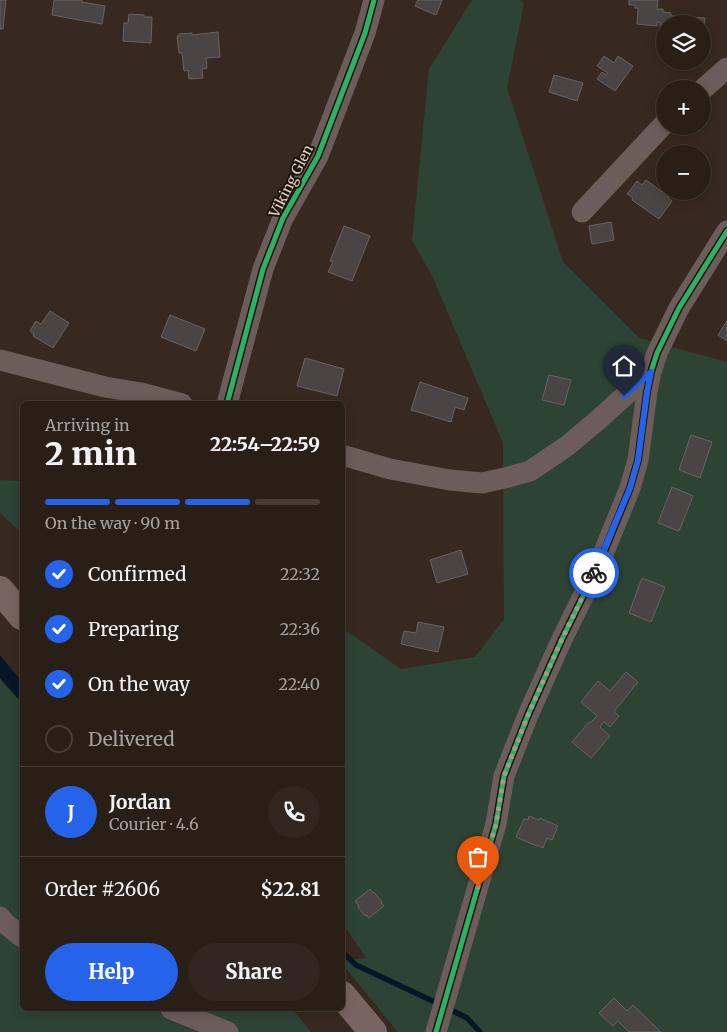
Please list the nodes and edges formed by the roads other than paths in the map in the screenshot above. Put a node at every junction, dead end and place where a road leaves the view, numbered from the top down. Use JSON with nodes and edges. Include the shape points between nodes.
{"nodes":[{"id":1,"x":374,"y":0,"type":"edge"},
{"id":2,"x":727,"y":68,"type":"edge"},
{"id":3,"x":711,"y":82,"type":"edge"},
{"id":4,"x":656,"y":132,"type":"edge"},
{"id":5,"x":582,"y":212,"type":"dead end"},
{"id":6,"x":727,"y":231,"type":"edge"},
{"id":7,"x":0,"y":360,"type":"edge"},
{"id":8,"x":651,"y":372,"type":"junction"},
{"id":9,"x":171,"y":401,"type":"edge"},
{"id":10,"x":228,"y":401,"type":"edge"},
{"id":11,"x":345,"y":455,"type":"edge"},
{"id":12,"x":0,"y":590,"type":"edge"},
{"id":13,"x":20,"y":614,"type":"edge"},
{"id":14,"x":0,"y":917,"type":"edge"},
{"id":15,"x":20,"y":935,"type":"edge"},
{"id":16,"x":345,"y":999,"type":"edge"},
{"id":17,"x":176,"y":1011,"type":"edge"},
{"id":18,"x":437,"y":1029,"type":"edge"},
{"id":19,"x":228,"y":1032,"type":"edge"},
{"id":20,"x":373,"y":1032,"type":"edge"}],
"edges":[{"from":1,"to":10,"type":"street","name":"Viking Glen","via":[[365,33],[318,156],[283,218],[263,269]]},
{"from":2,"to":3,"type":"street"},
{"from":4,"to":5,"type":"street"},
{"from":6,"to":8,"type":"street","via":[[679,308]]},
{"from":7,"to":9,"type":"street"},
{"from":8,"to":11,"type":"street","via":[[567,446],[530,471],[509,477],[482,483],[450,480]]},
{"from":8,"to":18,"type":"street","via":[[638,460],[630,488],[504,776],[496,824]]},
{"from":12,"to":13,"type":"main road"},
{"from":14,"to":15,"type":"street"},
{"from":16,"to":20,"type":"main road"},
{"from":17,"to":19,"type":"street"}]}
